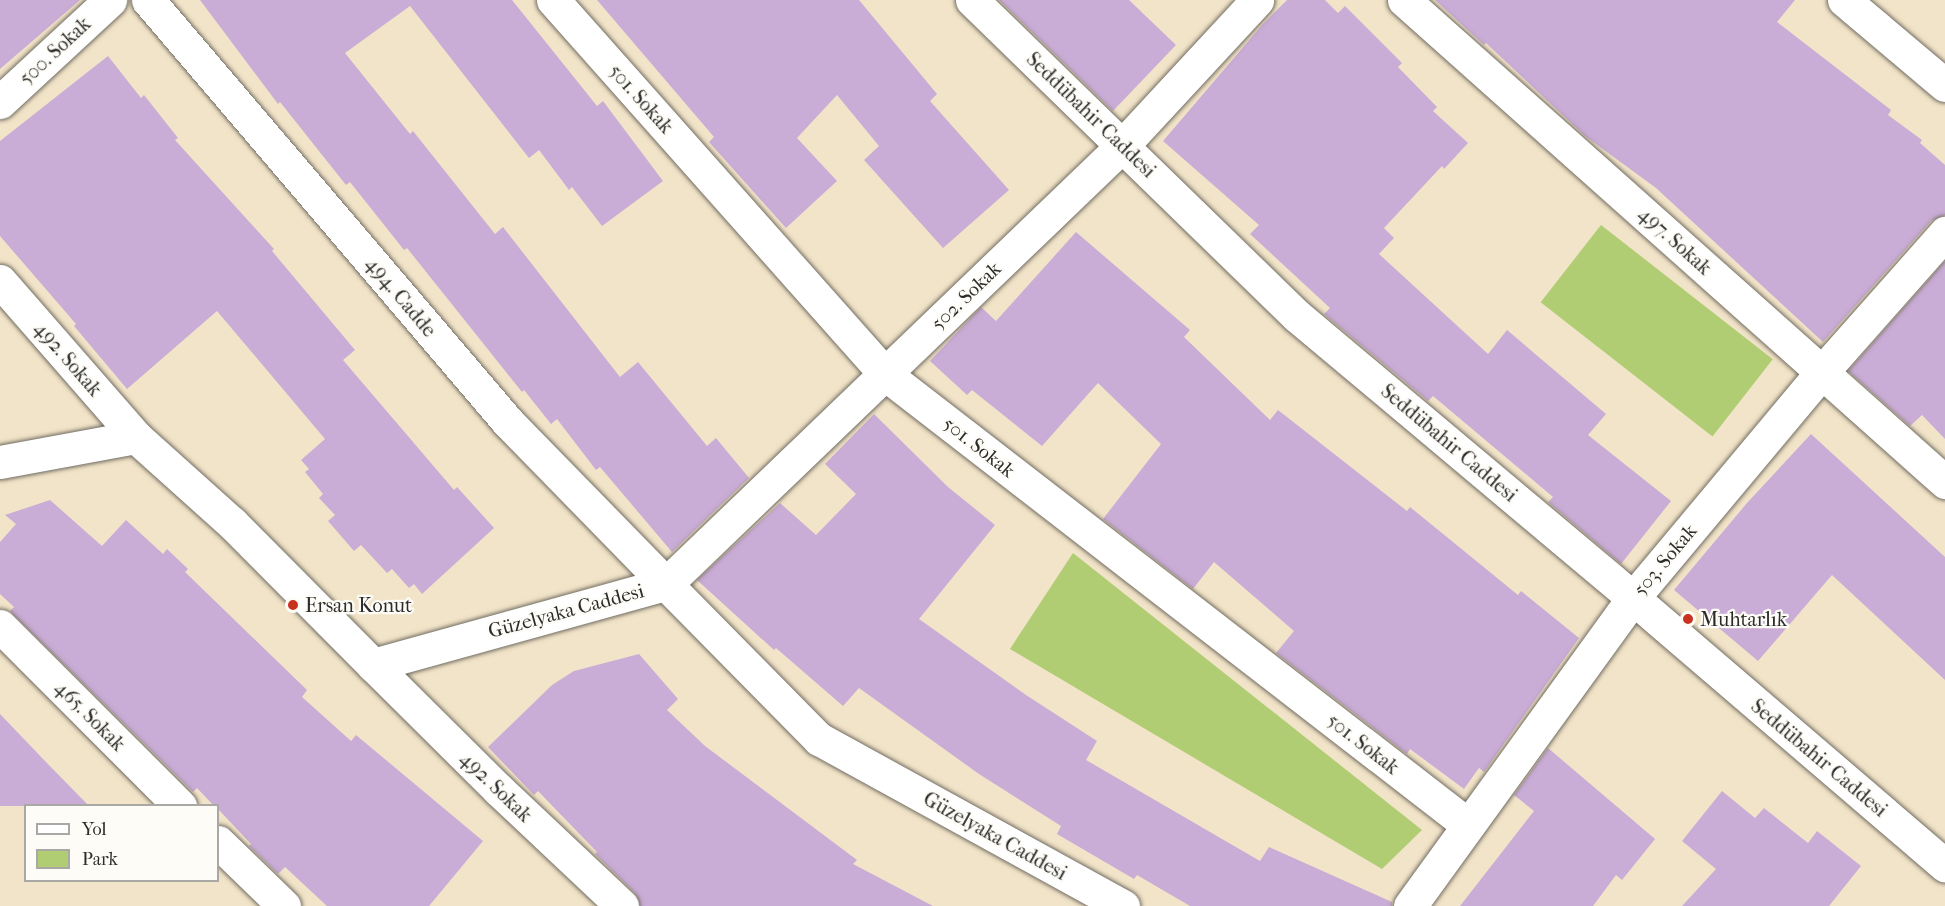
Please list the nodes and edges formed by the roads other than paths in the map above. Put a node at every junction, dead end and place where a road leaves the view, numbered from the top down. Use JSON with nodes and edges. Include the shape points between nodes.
{"nodes":[{"id":1,"x":111,"y":0,"type":"edge"},
{"id":2,"x":148,"y":0,"type":"edge"},
{"id":3,"x":553,"y":0,"type":"edge"},
{"id":4,"x":972,"y":0,"type":"edge"},
{"id":5,"x":1257,"y":0,"type":"edge"},
{"id":6,"x":1404,"y":0,"type":"edge"},
{"id":7,"x":1844,"y":0,"type":"edge"},
{"id":8,"x":1945,"y":85,"type":"edge"},
{"id":9,"x":0,"y":102,"type":"edge"},
{"id":10,"x":1122,"y":146,"type":"junction"},
{"id":11,"x":1945,"y":232,"type":"edge"},
{"id":12,"x":0,"y":281,"type":"edge"},
{"id":13,"x":1822,"y":372,"type":"junction"},
{"id":14,"x":885,"y":374,"type":"junction"},
{"id":15,"x":136,"y":436,"type":"junction"},
{"id":16,"x":0,"y":462,"type":"edge"},
{"id":17,"x":1945,"y":482,"type":"edge"},
{"id":18,"x":666,"y":584,"type":"junction"},
{"id":19,"x":1633,"y":598,"type":"junction"},
{"id":20,"x":0,"y":626,"type":"edge"},
{"id":21,"x":373,"y":665,"type":"junction"},
{"id":22,"x":178,"y":804,"type":"edge"},
{"id":23,"x":1468,"y":825,"type":"junction"},
{"id":24,"x":219,"y":843,"type":"edge"},
{"id":25,"x":1945,"y":865,"type":"edge"},
{"id":26,"x":1090,"y":898,"type":"edge"},
{"id":27,"x":284,"y":906,"type":"edge"},
{"id":28,"x":622,"y":906,"type":"edge"},
{"id":29,"x":1124,"y":906,"type":"edge"},
{"id":30,"x":1410,"y":906,"type":"edge"}],
"edges":[{"from":1,"to":9,"type":"street","name":"500. Sokak"},
{"from":2,"to":18,"type":"street","name":"494. Cadde","via":[[507,422]]},
{"from":3,"to":14,"type":"street","name":"501. Sokak"},
{"from":4,"to":10,"type":"street","name":"Seddübahir Caddesi"},
{"from":5,"to":10,"type":"street","name":"502. Sokak"},
{"from":6,"to":13,"type":"street","name":"497. Sokak"},
{"from":7,"to":8,"type":"street"},
{"from":10,"to":14,"type":"street","name":"502. Sokak"},
{"from":10,"to":19,"type":"street","name":"Seddübahir Caddesi","via":[[1297,316]]},
{"from":11,"to":13,"type":"street","name":"503. Sokak"},
{"from":12,"to":15,"type":"street","name":"492. Sokak"},
{"from":13,"to":17,"type":"street","name":"497. Sokak"},
{"from":13,"to":19,"type":"street","name":"503. Sokak"},
{"from":14,"to":18,"type":"street","name":"502. Sokak"},
{"from":14,"to":23,"type":"street","name":"501. Sokak"},
{"from":15,"to":16,"type":"street"},
{"from":15,"to":21,"type":"street","via":[[232,523]]},
{"from":18,"to":21,"type":"street","name":"Güzelyaka Caddesi"},
{"from":18,"to":26,"type":"street","name":"Güzelyaka Caddesi","via":[[819,739]]},
{"from":19,"to":23,"type":"street","name":"503. Sokak"},
{"from":19,"to":25,"type":"street","name":"Seddübahir Caddesi"},
{"from":20,"to":22,"type":"street","name":"465. Sokak"},
{"from":21,"to":28,"type":"street","name":"492. Sokak"},
{"from":23,"to":30,"type":"street","name":"503. Sokak"},
{"from":24,"to":27,"type":"street"},
{"from":26,"to":29,"type":"street","name":"Güzelyaka Caddesi"}]}
